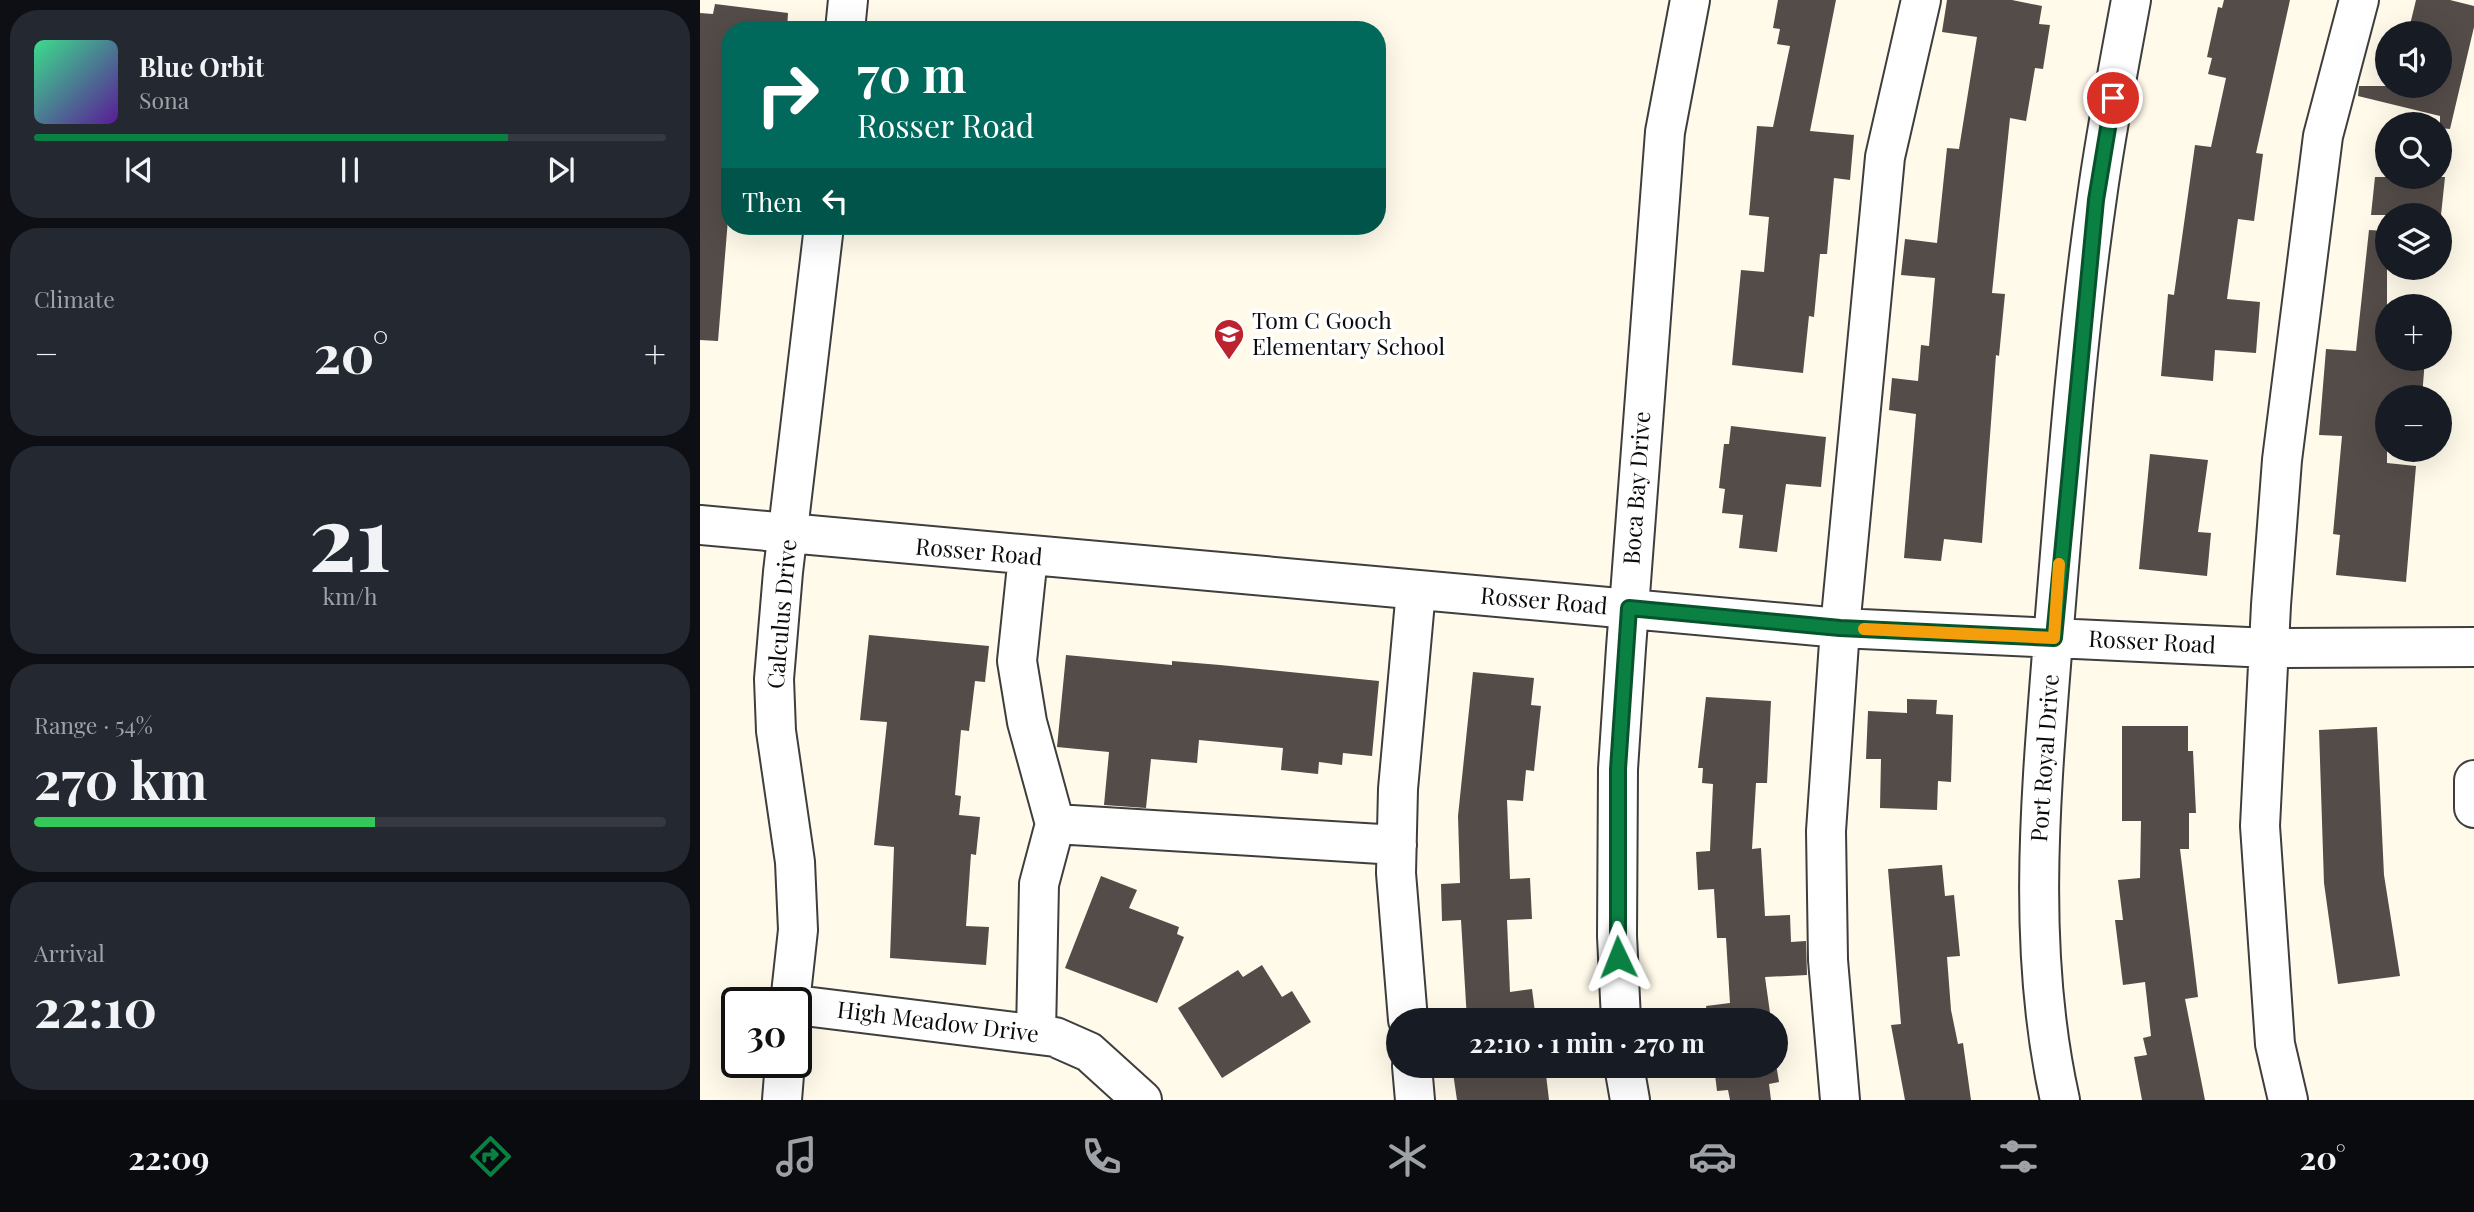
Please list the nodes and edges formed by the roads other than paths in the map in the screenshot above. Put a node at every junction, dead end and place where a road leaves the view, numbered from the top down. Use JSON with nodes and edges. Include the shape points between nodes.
{"nodes":[{"id":1,"x":848,"y":0,"type":"edge"},
{"id":2,"x":1690,"y":0,"type":"edge"},
{"id":3,"x":1921,"y":0,"type":"edge"},
{"id":4,"x":2131,"y":0,"type":"edge"},
{"id":5,"x":2359,"y":0,"type":"edge"},
{"id":6,"x":846,"y":21,"type":"edge"},
{"id":7,"x":823,"y":235,"type":"edge"},
{"id":8,"x":700,"y":525,"type":"edge"},
{"id":9,"x":788,"y":533,"type":"junction"},
{"id":10,"x":1028,"y":556,"type":"junction"},
{"id":11,"x":1416,"y":590,"type":"junction"},
{"id":12,"x":1629,"y":608,"type":"junction"},
{"id":13,"x":1840,"y":628,"type":"junction"},
{"id":14,"x":2054,"y":638,"type":"junction"},
{"id":15,"x":2474,"y":647,"type":"edge"},
{"id":16,"x":2269,"y":648,"type":"junction"},
{"id":17,"x":2474,"y":780,"type":"edge"},
{"id":18,"x":2474,"y":808,"type":"edge"},
{"id":19,"x":1055,"y":824,"type":"junction"},
{"id":20,"x":1397,"y":845,"type":"junction"},
{"id":21,"x":792,"y":987,"type":"edge"},
{"id":22,"x":812,"y":1007,"type":"edge"},
{"id":23,"x":1407,"y":1008,"type":"edge"},
{"id":24,"x":1620,"y":1008,"type":"edge"},
{"id":25,"x":1036,"y":1034,"type":"junction"},
{"id":26,"x":784,"y":1078,"type":"edge"},
{"id":27,"x":1413,"y":1078,"type":"edge"},
{"id":28,"x":1626,"y":1078,"type":"edge"},
{"id":29,"x":782,"y":1100,"type":"edge"},
{"id":30,"x":1142,"y":1100,"type":"edge"},
{"id":31,"x":1415,"y":1100,"type":"edge"},
{"id":32,"x":1630,"y":1100,"type":"edge"},
{"id":33,"x":1840,"y":1100,"type":"edge"},
{"id":34,"x":2060,"y":1100,"type":"edge"},
{"id":35,"x":2288,"y":1100,"type":"edge"}],
"edges":[{"from":1,"to":6,"type":"street"},
{"from":2,"to":12,"type":"street","name":"Boca Bay Drive","via":[[1665,132]]},
{"from":3,"to":13,"type":"street","via":[[1885,157]]},
{"from":4,"to":14,"type":"street","name":"Port Royal Drive","via":[[2096,200]]},
{"from":5,"to":16,"type":"street","via":[[2323,136],[2282,460]]},
{"from":7,"to":9,"type":"street","name":"Calculus Drive"},
{"from":8,"to":9,"type":"street","name":"Rosser Road"},
{"from":9,"to":10,"type":"street","name":"Rosser Road"},
{"from":9,"to":21,"type":"street","name":"Calculus Drive","via":[[774,679],[776,732],[796,889],[798,930]]},
{"from":10,"to":11,"type":"street","name":"Rosser Road"},
{"from":10,"to":19,"type":"street","via":[[1017,661],[1027,722]]},
{"from":11,"to":12,"type":"street","name":"Rosser Road"},
{"from":11,"to":20,"type":"street"},
{"from":12,"to":13,"type":"street","name":"Rosser Road"},
{"from":12,"to":24,"type":"street","name":"Boca Bay Drive","via":[[1618,769]]},
{"from":13,"to":14,"type":"street","name":"Rosser Road"},
{"from":13,"to":33,"type":"street","via":[[1826,831],[1828,960]]},
{"from":14,"to":16,"type":"street","name":"Rosser Road"},
{"from":14,"to":34,"type":"street","name":"Port Royal Drive","via":[[2039,852],[2041,972]]},
{"from":15,"to":16,"type":"street","name":"Rosser Road"},
{"from":16,"to":35,"type":"street","via":[[2260,826],[2275,1044]]},
{"from":17,"to":18,"type":"street"},
{"from":19,"to":20,"type":"street"},
{"from":19,"to":25,"type":"street","via":[[1039,884]]},
{"from":20,"to":23,"type":"street"},
{"from":22,"to":25,"type":"street","name":"High Meadow Drive"},
{"from":25,"to":30,"type":"street","name":"High Meadow Drive","via":[[1088,1052]]},
{"from":26,"to":29,"type":"street"},
{"from":27,"to":31,"type":"street"},
{"from":28,"to":32,"type":"street"}]}
